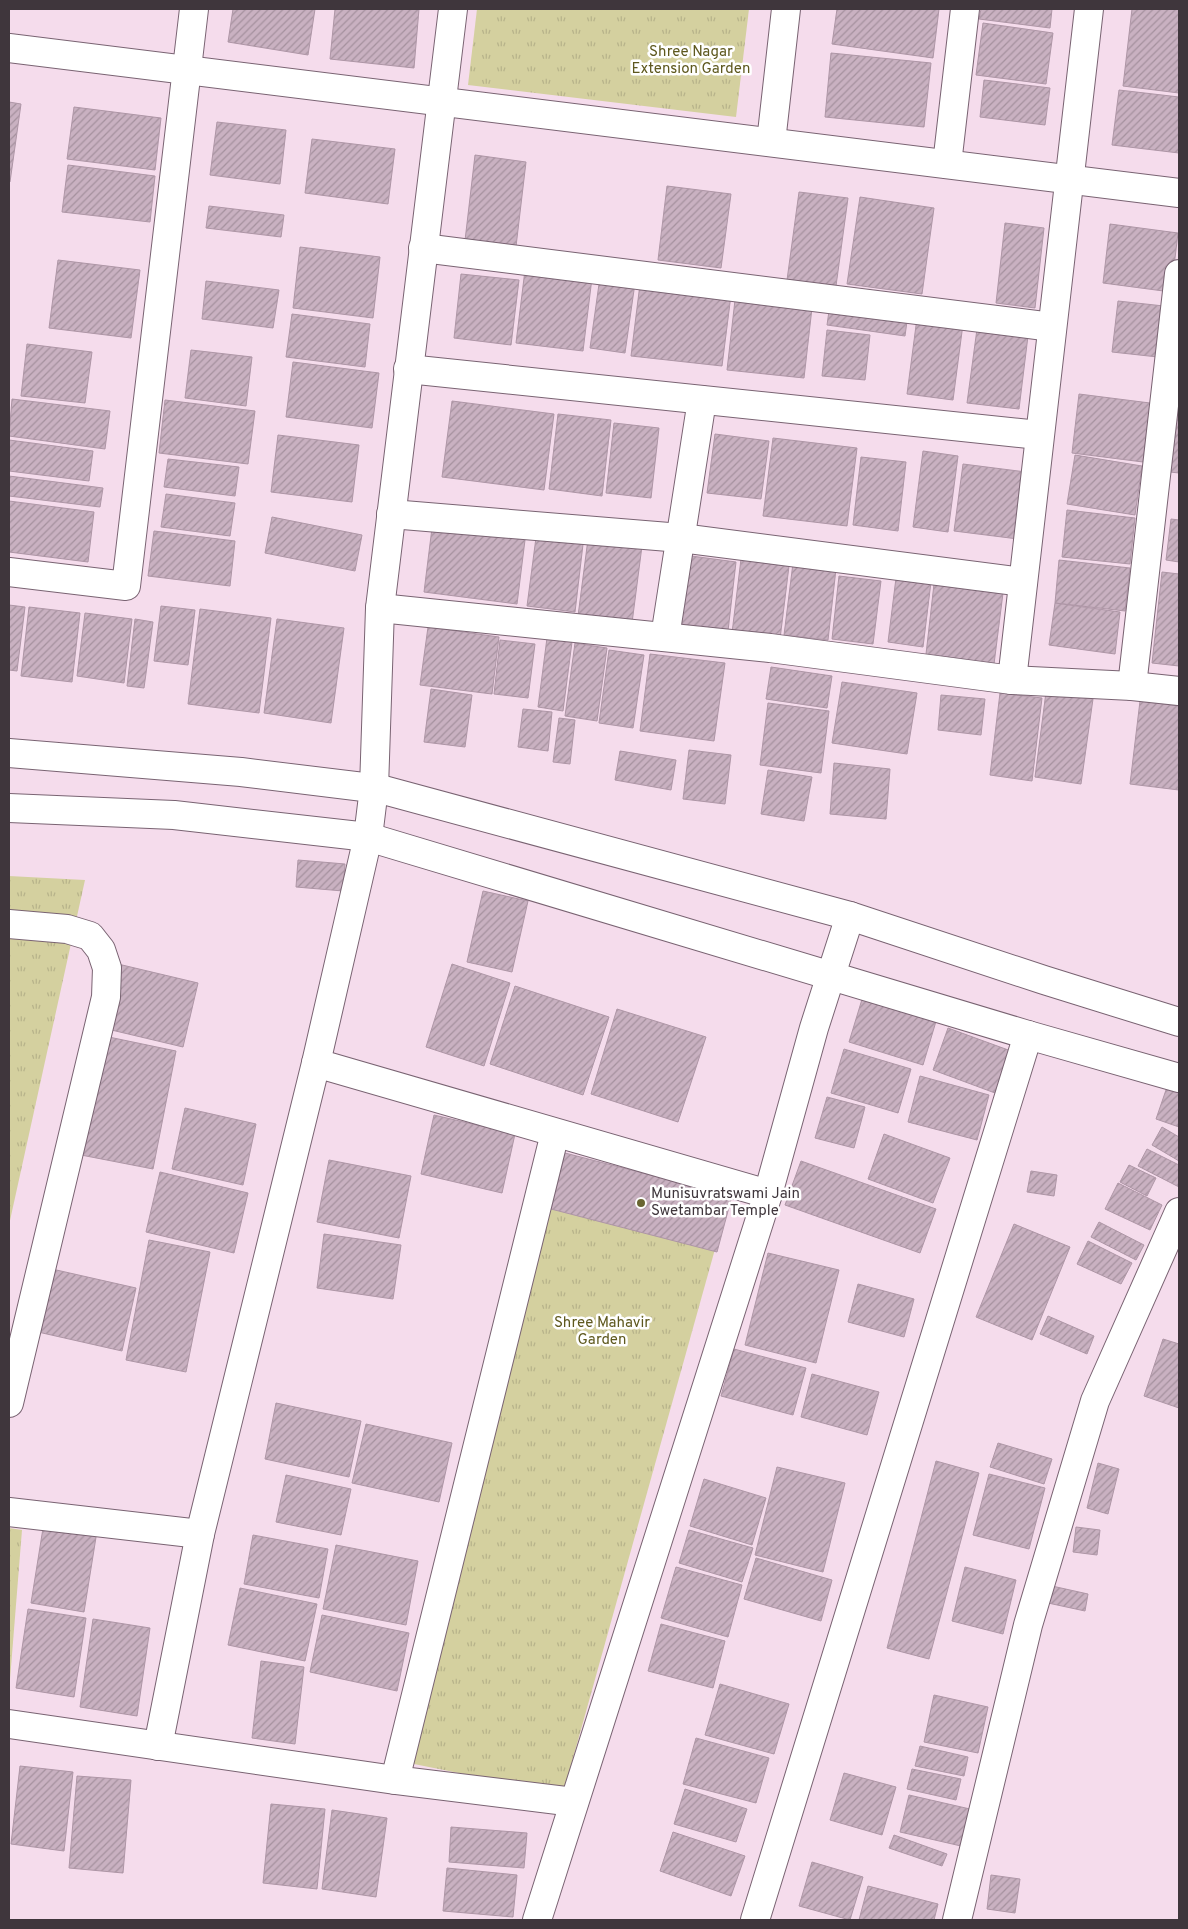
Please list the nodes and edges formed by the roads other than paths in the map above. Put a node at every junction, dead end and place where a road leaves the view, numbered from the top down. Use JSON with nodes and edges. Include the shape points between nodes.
{"nodes":[{"id":1,"x":194,"y":9,"type":"edge"},
{"id":2,"x":453,"y":9,"type":"edge"},
{"id":3,"x":786,"y":9,"type":"edge"},
{"id":4,"x":966,"y":9,"type":"edge"},
{"id":5,"x":1089,"y":9,"type":"edge"},
{"id":6,"x":9,"y":48,"type":"edge"},
{"id":7,"x":186,"y":70,"type":"junction"},
{"id":8,"x":441,"y":101,"type":"junction"},
{"id":9,"x":771,"y":142,"type":"junction"},
{"id":10,"x":947,"y":164,"type":"junction"},
{"id":11,"x":1069,"y":179,"type":"junction"},
{"id":12,"x":1179,"y":193,"type":"edge"},
{"id":13,"x":423,"y":248,"type":"junction"},
{"id":14,"x":1179,"y":274,"type":"edge"},
{"id":15,"x":1052,"y":327,"type":"junction"},
{"id":16,"x":408,"y":369,"type":"junction"},
{"id":17,"x":702,"y":400,"type":"junction"},
{"id":18,"x":1040,"y":435,"type":"junction"},
{"id":19,"x":391,"y":514,"type":"junction"},
{"id":20,"x":681,"y":538,"type":"junction"},
{"id":21,"x":9,"y":572,"type":"edge"},
{"id":22,"x":1023,"y":582,"type":"junction"},
{"id":23,"x":380,"y":608,"type":"junction"},
{"id":24,"x":665,"y":637,"type":"junction"},
{"id":25,"x":1012,"y":680,"type":"junction"},
{"id":26,"x":1132,"y":686,"type":"junction"},
{"id":27,"x":1179,"y":691,"type":"edge"},
{"id":28,"x":9,"y":753,"type":"edge"},
{"id":29,"x":374,"y":788,"type":"junction"},
{"id":30,"x":9,"y":808,"type":"edge"},
{"id":31,"x":368,"y":836,"type":"junction"},
{"id":32,"x":850,"y":916,"type":"junction"},
{"id":33,"x":9,"y":924,"type":"edge"},
{"id":34,"x":831,"y":975,"type":"junction"},
{"id":35,"x":1179,"y":1022,"type":"edge"},
{"id":36,"x":1028,"y":1035,"type":"junction"},
{"id":37,"x":316,"y":1063,"type":"junction"},
{"id":38,"x":1179,"y":1078,"type":"edge"},
{"id":39,"x":555,"y":1133,"type":"junction"},
{"id":40,"x":768,"y":1194,"type":"junction"},
{"id":41,"x":1179,"y":1212,"type":"edge"},
{"id":42,"x":9,"y":1403,"type":"edge"},
{"id":43,"x":9,"y":1512,"type":"edge"},
{"id":44,"x":200,"y":1534,"type":"junction"},
{"id":45,"x":9,"y":1724,"type":"edge"},
{"id":46,"x":158,"y":1746,"type":"junction"},
{"id":47,"x":395,"y":1780,"type":"junction"},
{"id":48,"x":574,"y":1802,"type":"junction"},
{"id":49,"x":537,"y":1920,"type":"edge"},
{"id":50,"x":755,"y":1920,"type":"edge"},
{"id":51,"x":957,"y":1920,"type":"edge"}],
"edges":[{"from":1,"to":7,"type":"street"},
{"from":2,"to":8,"type":"street"},
{"from":3,"to":9,"type":"street"},
{"from":4,"to":10,"type":"street"},
{"from":5,"to":11,"type":"street"},
{"from":6,"to":7,"type":"street"},
{"from":7,"to":8,"type":"street"},
{"from":7,"to":21,"type":"street","via":[[126,586]]},
{"from":8,"to":9,"type":"street"},
{"from":8,"to":13,"type":"street"},
{"from":9,"to":10,"type":"street"},
{"from":10,"to":11,"type":"street"},
{"from":11,"to":12,"type":"street"},
{"from":11,"to":15,"type":"street"},
{"from":13,"to":15,"type":"street"},
{"from":13,"to":16,"type":"street"},
{"from":14,"to":26,"type":"street"},
{"from":15,"to":18,"type":"street"},
{"from":16,"to":17,"type":"street"},
{"from":16,"to":19,"type":"street"},
{"from":17,"to":18,"type":"street"},
{"from":17,"to":20,"type":"street"},
{"from":18,"to":22,"type":"street"},
{"from":19,"to":20,"type":"street"},
{"from":19,"to":23,"type":"street"},
{"from":20,"to":22,"type":"street"},
{"from":20,"to":24,"type":"street"},
{"from":22,"to":25,"type":"street"},
{"from":23,"to":24,"type":"street"},
{"from":23,"to":29,"type":"street"},
{"from":24,"to":25,"type":"street"},
{"from":25,"to":26,"type":"street"},
{"from":26,"to":27,"type":"street"},
{"from":28,"to":29,"type":"street","via":[[241,772]]},
{"from":29,"to":31,"type":"street"},
{"from":29,"to":32,"type":"street"},
{"from":30,"to":31,"type":"street","via":[[174,814]]},
{"from":31,"to":34,"type":"street"},
{"from":31,"to":37,"type":"street"},
{"from":32,"to":34,"type":"street"},
{"from":32,"to":35,"type":"street"},
{"from":33,"to":42,"type":"street","via":[[67,929],[90,936],[101,950],[107,968],[106,997]]},
{"from":34,"to":36,"type":"street"},
{"from":34,"to":40,"type":"street"},
{"from":36,"to":38,"type":"street"},
{"from":36,"to":50,"type":"street"},
{"from":37,"to":39,"type":"street"},
{"from":37,"to":44,"type":"street"},
{"from":39,"to":40,"type":"street"},
{"from":39,"to":47,"type":"street"},
{"from":40,"to":48,"type":"street"},
{"from":41,"to":51,"type":"street","via":[[1095,1401],[1028,1625]]},
{"from":43,"to":44,"type":"street"},
{"from":44,"to":46,"type":"street"},
{"from":45,"to":46,"type":"street"},
{"from":46,"to":47,"type":"street"},
{"from":47,"to":48,"type":"street"},
{"from":48,"to":49,"type":"street"}]}
